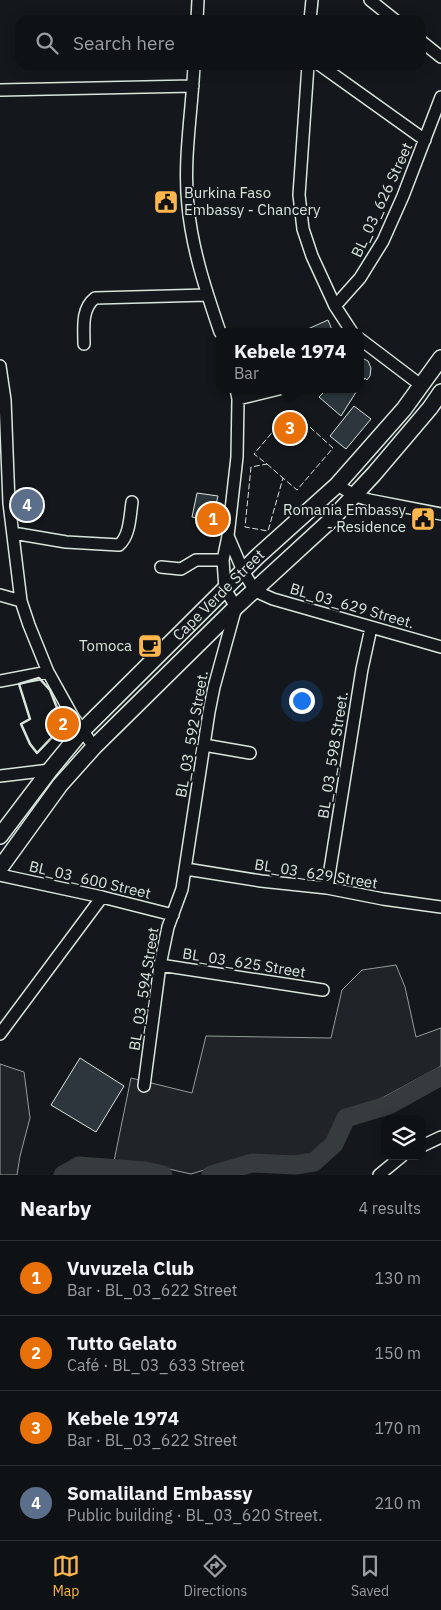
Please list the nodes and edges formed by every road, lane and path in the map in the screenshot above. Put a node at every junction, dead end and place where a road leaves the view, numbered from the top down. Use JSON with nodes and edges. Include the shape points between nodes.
{"nodes":[{"id":1,"x":198,"y":0,"type":"edge"},
{"id":2,"x":312,"y":0,"type":"edge"},
{"id":3,"x":370,"y":0,"type":"edge"},
{"id":4,"x":197,"y":15,"type":"edge"},
{"id":5,"x":310,"y":15,"type":"edge"},
{"id":6,"x":389,"y":15,"type":"edge"},
{"id":7,"x":426,"y":45,"type":"edge"},
{"id":8,"x":441,"y":57,"type":"edge"},
{"id":9,"x":194,"y":70,"type":"edge"},
{"id":10,"x":308,"y":70,"type":"edge"},
{"id":11,"x":327,"y":70,"type":"edge"},
{"id":12,"x":193,"y":86,"type":"junction"},
{"id":13,"x":0,"y":90,"type":"edge"},
{"id":14,"x":441,"y":97,"type":"edge"},
{"id":15,"x":425,"y":140,"type":"junction"},
{"id":16,"x":207,"y":295,"type":"junction"},
{"id":17,"x":335,"y":306,"type":"junction"},
{"id":18,"x":219,"y":328,"type":"edge"},
{"id":19,"x":349,"y":328,"type":"edge"},
{"id":20,"x":364,"y":342,"type":"edge"},
{"id":21,"x":84,"y":344,"type":"dead end"},
{"id":22,"x":441,"y":358,"type":"edge"},
{"id":23,"x":0,"y":366,"type":"edge"},
{"id":24,"x":422,"y":386,"type":"junction"},
{"id":25,"x":441,"y":392,"type":"edge"},
{"id":26,"x":237,"y":394,"type":"edge"},
{"id":27,"x":3,"y":399,"type":"edge"},
{"id":28,"x":337,"y":485,"type":"junction"},
{"id":29,"x":356,"y":496,"type":"junction"},
{"id":30,"x":5,"y":501,"type":"edge"},
{"id":31,"x":132,"y":502,"type":"dead end"},
{"id":32,"x":441,"y":514,"type":"edge"},
{"id":33,"x":13,"y":533,"type":"junction"},
{"id":34,"x":228,"y":536,"type":"junction"},
{"id":35,"x":223,"y":560,"type":"junction"},
{"id":36,"x":161,"y":567,"type":"dead end"},
{"id":37,"x":243,"y":571,"type":"junction"},
{"id":38,"x":225,"y":589,"type":"junction"},
{"id":39,"x":255,"y":591,"type":"junction"},
{"id":40,"x":0,"y":595,"type":"edge"},
{"id":41,"x":21,"y":601,"type":"junction"},
{"id":42,"x":236,"y":607,"type":"junction"},
{"id":43,"x":371,"y":628,"type":"junction"},
{"id":44,"x":441,"y":647,"type":"edge"},
{"id":45,"x":48,"y":672,"type":"junction"},
{"id":46,"x":0,"y":681,"type":"edge"},
{"id":47,"x":82,"y":731,"type":"junction"},
{"id":48,"x":204,"y":744,"type":"junction"},
{"id":49,"x":94,"y":747,"type":"junction"},
{"id":50,"x":250,"y":753,"type":"dead end"},
{"id":51,"x":50,"y":770,"type":"junction"},
{"id":52,"x":0,"y":776,"type":"edge"},
{"id":53,"x":0,"y":836,"type":"edge"},
{"id":54,"x":0,"y":868,"type":"edge"},
{"id":55,"x":186,"y":869,"type":"junction"},
{"id":56,"x":0,"y":875,"type":"edge"},
{"id":57,"x":327,"y":888,"type":"junction"},
{"id":58,"x":102,"y":897,"type":"junction"},
{"id":59,"x":441,"y":907,"type":"edge"},
{"id":60,"x":173,"y":915,"type":"junction"},
{"id":61,"x":160,"y":965,"type":"junction"},
{"id":62,"x":323,"y":990,"type":"dead end"},
{"id":63,"x":0,"y":1034,"type":"edge"},
{"id":64,"x":144,"y":1086,"type":"dead end"},
{"id":65,"x":441,"y":1137,"type":"edge"},
{"id":66,"x":426,"y":1144,"type":"edge"},
{"id":67,"x":397,"y":1160,"type":"edge"},
{"id":68,"x":379,"y":1175,"type":"edge"}],
"edges":[{"from":1,"to":4,"type":"street"},
{"from":2,"to":5,"type":"street"},
{"from":3,"to":6,"type":"street"},
{"from":7,"to":8,"type":"street"},
{"from":9,"to":12,"type":"street"},
{"from":10,"to":17,"type":"street","via":[[299,173],[300,211],[312,256]]},
{"from":11,"to":15,"type":"street"},
{"from":12,"to":13,"type":"street"},
{"from":12,"to":16,"type":"street","via":[[188,204],[190,226]]},
{"from":14,"to":15,"type":"street","name":"BL_03_626 Street"},
{"from":15,"to":17,"type":"street","name":"BL_03_626 Street","via":[[383,241],[360,278]]},
{"from":16,"to":18,"type":"street"},
{"from":16,"to":21,"type":"street","via":[[96,298],[84,316]]},
{"from":17,"to":19,"type":"street"},
{"from":20,"to":24,"type":"street"},
{"from":22,"to":24,"type":"main road","name":"Cape Verde Street"},
{"from":23,"to":27,"type":"street"},
{"from":24,"to":28,"type":"main road","name":"Cape Verde Street"},
{"from":25,"to":29,"type":"main road","name":"Cape Verde Street"},
{"from":26,"to":34,"type":"street","via":[[237,457]]},
{"from":27,"to":30,"type":"street"},
{"from":28,"to":29,"type":"street"},
{"from":28,"to":37,"type":"main road","name":"Cape Verde Street"},
{"from":29,"to":32,"type":"street"},
{"from":29,"to":39,"type":"main road","name":"Cape Verde Street"},
{"from":30,"to":33,"type":"street"},
{"from":31,"to":33,"type":"street","via":[[124,541],[119,545],[66,542]]},
{"from":33,"to":41,"type":"street"},
{"from":34,"to":35,"type":"street"},
{"from":34,"to":37,"type":"street"},
{"from":35,"to":36,"type":"street","via":[[196,560],[181,569]]},
{"from":35,"to":38,"type":"street"},
{"from":37,"to":38,"type":"main road","name":"Cape Verde Street"},
{"from":37,"to":39,"type":"street"},
{"from":38,"to":42,"type":"street"},
{"from":38,"to":47,"type":"main road","name":"Cape Verde Street"},
{"from":39,"to":42,"type":"main road","name":"Cape Verde Street"},
{"from":39,"to":43,"type":"street","name":"BL_03_629 Street."},
{"from":40,"to":41,"type":"street"},
{"from":41,"to":45,"type":"street"},
{"from":42,"to":48,"type":"street","name":"BL_03_592 Street.","via":[[214,687]]},
{"from":42,"to":49,"type":"main road","name":"Cape Verde Street"},
{"from":43,"to":44,"type":"street","name":"BL_03_629 Street."},
{"from":43,"to":57,"type":"street","name":"BL_03_598 Street."},
{"from":45,"to":46,"type":"street"},
{"from":45,"to":47,"type":"street"},
{"from":47,"to":49,"type":"street"},
{"from":47,"to":51,"type":"main road","name":"Cape Verde Street"},
{"from":48,"to":50,"type":"street"},
{"from":48,"to":55,"type":"street","name":"BL_03_592 Street."},
{"from":49,"to":54,"type":"main road","name":"Cape Verde Street","via":[[60,785]]},
{"from":51,"to":52,"type":"street"},
{"from":51,"to":53,"type":"main road","name":"Cape Verde Street"},
{"from":55,"to":57,"type":"street","name":"BL_03_629 Street"},
{"from":55,"to":60,"type":"street","name":"BL_03_594 Street"},
{"from":56,"to":58,"type":"street","name":"BL_03_600 Street"},
{"from":57,"to":59,"type":"street","name":"BL_03_629 Street"},
{"from":58,"to":60,"type":"street","name":"BL_03_600 Street"},
{"from":58,"to":63,"type":"street"},
{"from":60,"to":61,"type":"street","name":"BL_03_594 Street"},
{"from":61,"to":62,"type":"street","name":"BL_03_625 Street"},
{"from":61,"to":64,"type":"street","name":"BL_03_594 Street"},
{"from":65,"to":66,"type":"street"},
{"from":67,"to":68,"type":"street"}]}
